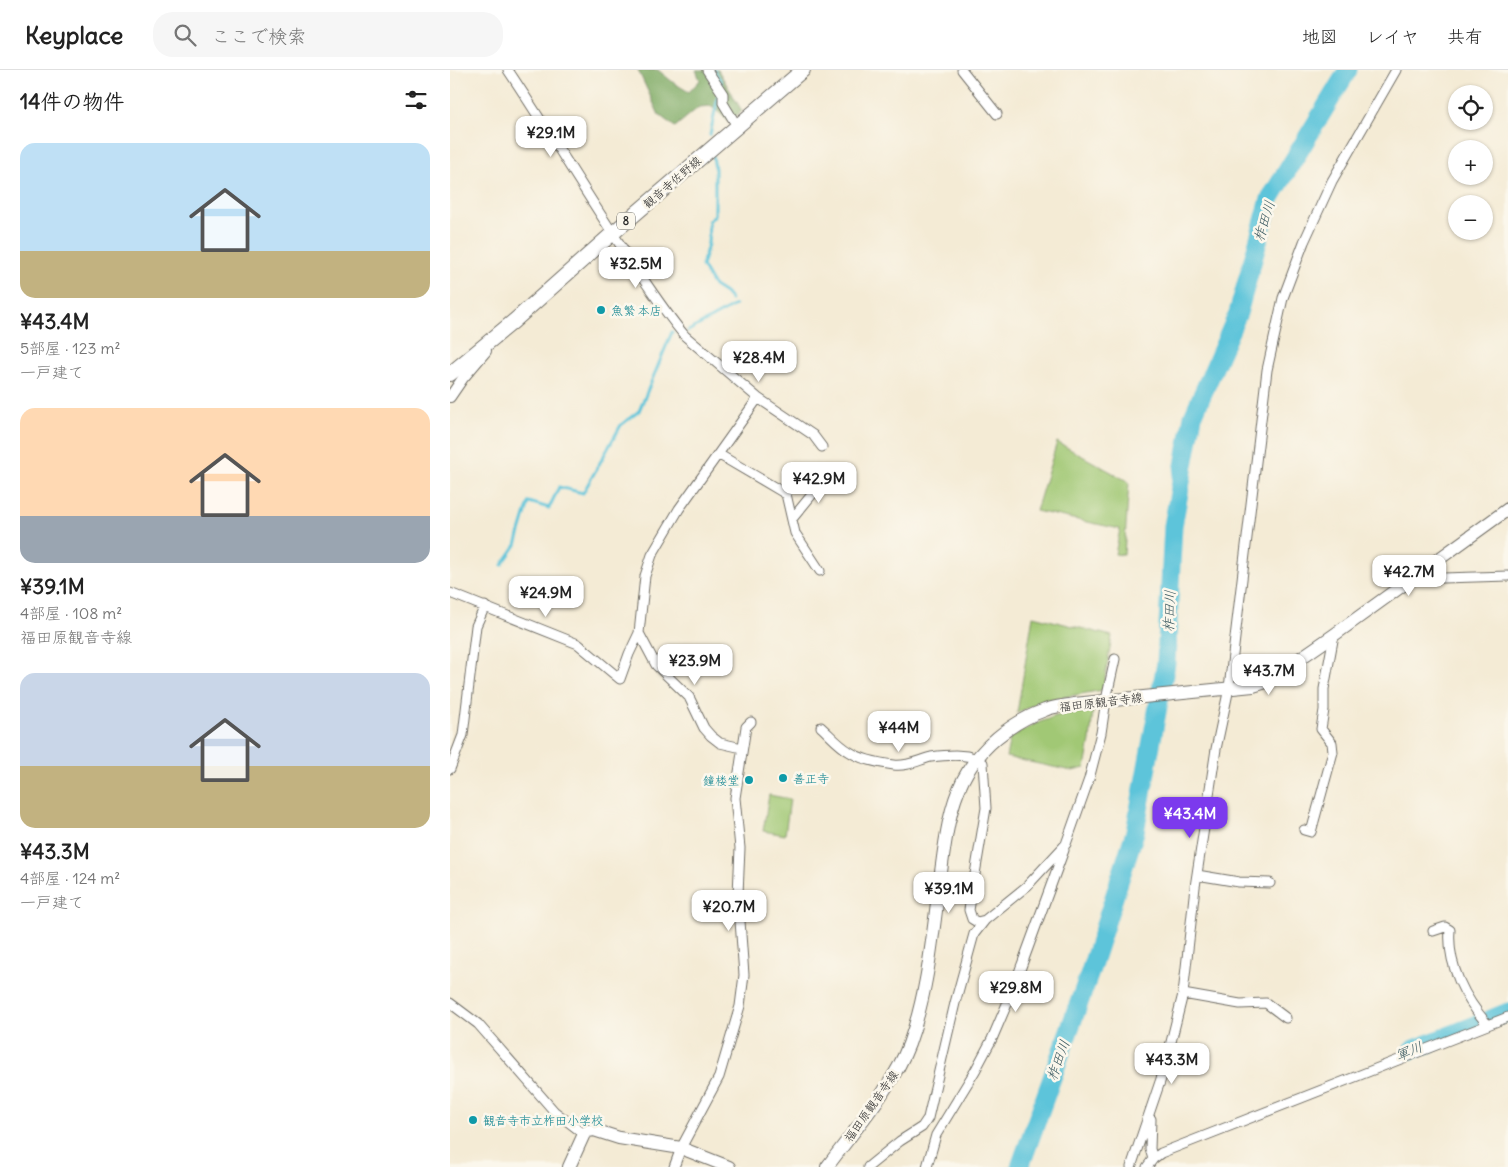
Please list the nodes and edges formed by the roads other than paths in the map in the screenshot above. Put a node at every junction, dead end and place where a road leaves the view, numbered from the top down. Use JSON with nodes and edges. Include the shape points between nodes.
{"nodes":[{"id":1,"x":508,"y":70,"type":"edge"},
{"id":2,"x":707,"y":70,"type":"edge"},
{"id":3,"x":803,"y":70,"type":"edge"},
{"id":4,"x":962,"y":70,"type":"edge"},
{"id":5,"x":1396,"y":70,"type":"edge"},
{"id":6,"x":997,"y":114,"type":"dead end"},
{"id":7,"x":737,"y":126,"type":"junction"},
{"id":8,"x":612,"y":233,"type":"junction"},
{"id":9,"x":514,"y":321,"type":"junction"},
{"id":10,"x":450,"y":374,"type":"edge"},
{"id":11,"x":450,"y":397,"type":"edge"},
{"id":12,"x":758,"y":398,"type":"junction"},
{"id":13,"x":822,"y":447,"type":"dead end"},
{"id":14,"x":718,"y":454,"type":"junction"},
{"id":15,"x":828,"y":475,"type":"dead end"},
{"id":16,"x":1508,"y":509,"type":"edge"},
{"id":17,"x":792,"y":519,"type":"junction"},
{"id":18,"x":820,"y":571,"type":"dead end"},
{"id":19,"x":1508,"y":576,"type":"edge"},
{"id":20,"x":1411,"y":579,"type":"junction"},
{"id":21,"x":450,"y":593,"type":"edge"},
{"id":22,"x":485,"y":606,"type":"junction"},
{"id":23,"x":638,"y":633,"type":"junction"},
{"id":24,"x":1334,"y":635,"type":"junction"},
{"id":25,"x":1115,"y":659,"type":"dead end"},
{"id":26,"x":1229,"y":688,"type":"junction"},
{"id":27,"x":1106,"y":700,"type":"junction"},
{"id":28,"x":751,"y":722,"type":"dead end"},
{"id":29,"x":821,"y":727,"type":"dead end"},
{"id":30,"x":742,"y":748,"type":"junction"},
{"id":31,"x":978,"y":758,"type":"junction"},
{"id":32,"x":450,"y":769,"type":"edge"},
{"id":33,"x":1304,"y":830,"type":"dead end"},
{"id":34,"x":1066,"y":844,"type":"junction"},
{"id":35,"x":1196,"y":875,"type":"junction"},
{"id":36,"x":1270,"y":883,"type":"dead end"},
{"id":37,"x":985,"y":920,"type":"junction"},
{"id":38,"x":1433,"y":931,"type":"dead end"},
{"id":39,"x":1183,"y":994,"type":"junction"},
{"id":40,"x":450,"y":1003,"type":"edge"},
{"id":41,"x":1508,"y":1017,"type":"edge"},
{"id":42,"x":1286,"y":1018,"type":"dead end"},
{"id":43,"x":1488,"y":1024,"type":"junction"},
{"id":44,"x":1151,"y":1112,"type":"junction"},
{"id":45,"x":922,"y":1127,"type":"junction"},
{"id":46,"x":584,"y":1134,"type":"junction"},
{"id":47,"x":936,"y":1135,"type":"junction"},
{"id":48,"x":681,"y":1148,"type":"junction"},
{"id":49,"x":1153,"y":1158,"type":"junction"},
{"id":50,"x":569,"y":1167,"type":"edge"},
{"id":51,"x":674,"y":1167,"type":"edge"},
{"id":52,"x":729,"y":1167,"type":"edge"},
{"id":53,"x":827,"y":1167,"type":"edge"},
{"id":54,"x":868,"y":1167,"type":"edge"},
{"id":55,"x":927,"y":1167,"type":"edge"},
{"id":56,"x":1131,"y":1167,"type":"edge"},
{"id":57,"x":1147,"y":1167,"type":"edge"}],
"edges":[{"from":1,"to":8,"type":"street"},
{"from":2,"to":7,"type":"street","via":[[723,94],[723,103]]},
{"from":3,"to":7,"type":"main road","name":"観音寺佐野線","number":"8"},
{"from":4,"to":6,"type":"street"},
{"from":5,"to":26,"type":"street","via":[[1332,181],[1283,298],[1267,370]]},
{"from":7,"to":8,"type":"main road","name":"観音寺佐野線","number":"8"},
{"from":8,"to":9,"type":"main road","name":"観音寺佐野線","number":"8"},
{"from":8,"to":12,"type":"street","via":[[685,336]]},
{"from":9,"to":10,"type":"main road","name":"観音寺佐野線","number":"8"},
{"from":9,"to":11,"type":"street"},
{"from":12,"to":13,"type":"street","via":[[813,435]]},
{"from":12,"to":14,"type":"street"},
{"from":14,"to":17,"type":"street","via":[[786,494]]},
{"from":14,"to":23,"type":"street","via":[[679,508],[652,555],[645,576]]},
{"from":15,"to":17,"type":"street"},
{"from":16,"to":20,"type":"main road","name":"福田原観音寺線"},
{"from":17,"to":18,"type":"street","via":[[795,533]]},
{"from":19,"to":20,"type":"street"},
{"from":20,"to":24,"type":"main road","name":"福田原観音寺線"},
{"from":21,"to":22,"type":"street"},
{"from":22,"to":23,"type":"street","via":[[578,644],[620,678]]},
{"from":22,"to":32,"type":"street","via":[[476,626],[463,735]]},
{"from":23,"to":30,"type":"street","via":[[656,665],[690,697],[711,736],[720,743]]},
{"from":24,"to":26,"type":"main road","name":"福田原観音寺線","via":[[1266,682]]},
{"from":24,"to":33,"type":"street","via":[[1324,689],[1321,729],[1332,743],[1333,752],[1311,832]]},
{"from":25,"to":27,"type":"street"},
{"from":26,"to":27,"type":"main road","name":"福田原観音寺線"},
{"from":26,"to":35,"type":"street"},
{"from":27,"to":31,"type":"main road","name":"福田原観音寺線","via":[[1046,709],[1025,718],[1003,732]]},
{"from":27,"to":34,"type":"street","via":[[1089,779]]},
{"from":28,"to":30,"type":"street","via":[[746,727]]},
{"from":29,"to":31,"type":"street","via":[[848,752],[896,765],[941,756]]},
{"from":30,"to":48,"type":"street","via":[[735,798],[744,975],[740,1006],[719,1077]]},
{"from":31,"to":37,"type":"street","via":[[983,763],[986,808],[969,910],[972,919],[977,922]]},
{"from":31,"to":53,"type":"main road","name":"福田原観音寺線","via":[[963,780],[953,808],[925,985],[908,1045],[896,1071]]},
{"from":34,"to":37,"type":"street","via":[[1027,886]]},
{"from":34,"to":47,"type":"street","via":[[992,1039]]},
{"from":35,"to":36,"type":"street"},
{"from":35,"to":39,"type":"street"},
{"from":37,"to":45,"type":"street","via":[[974,934],[928,1118]]},
{"from":38,"to":43,"type":"street","via":[[1445,927],[1450,930],[1453,964],[1466,997]]},
{"from":39,"to":42,"type":"street","via":[[1240,1004],[1266,1003]]},
{"from":39,"to":44,"type":"street"},
{"from":40,"to":46,"type":"street","via":[[478,1024],[554,1111]]},
{"from":41,"to":43,"type":"street"},
{"from":43,"to":49,"type":"street"},
{"from":44,"to":49,"type":"street","via":[[1150,1149]]},
{"from":44,"to":56,"type":"street"},
{"from":45,"to":47,"type":"street"},
{"from":45,"to":54,"type":"street"},
{"from":46,"to":48,"type":"main road","via":[[594,1130],[619,1138]]},
{"from":46,"to":50,"type":"main road"},
{"from":47,"to":55,"type":"street"},
{"from":48,"to":51,"type":"street"},
{"from":48,"to":52,"type":"main road"},
{"from":49,"to":57,"type":"street"}]}
